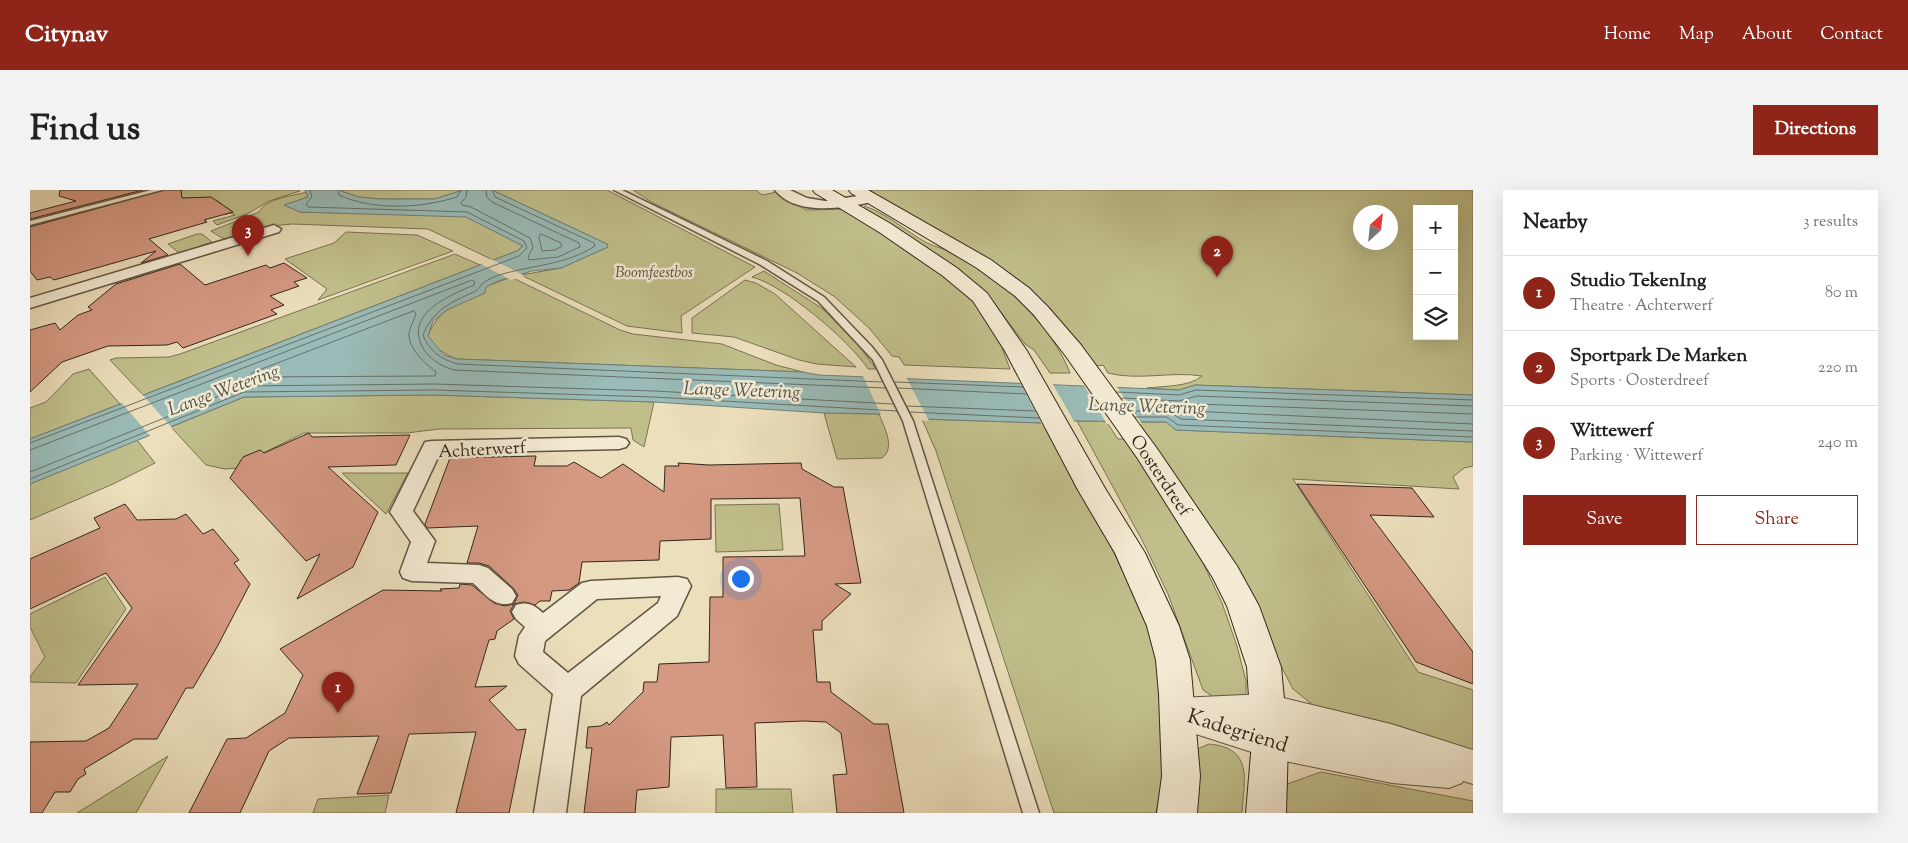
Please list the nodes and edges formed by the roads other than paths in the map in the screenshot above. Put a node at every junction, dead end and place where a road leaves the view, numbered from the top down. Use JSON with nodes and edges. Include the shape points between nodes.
{"nodes":[{"id":1,"x":159,"y":190,"type":"edge"},
{"id":2,"x":617,"y":190,"type":"edge"},
{"id":3,"x":781,"y":190,"type":"edge"},
{"id":4,"x":821,"y":190,"type":"edge"},
{"id":5,"x":857,"y":197,"type":"edge"},
{"id":6,"x":30,"y":223,"type":"edge"},
{"id":7,"x":274,"y":229,"type":"dead end"},
{"id":8,"x":30,"y":304,"type":"edge"},
{"id":9,"x":619,"y":443,"type":"dead end"},
{"id":10,"x":503,"y":596,"type":"dead end"},
{"id":11,"x":568,"y":690,"type":"junction"},
{"id":12,"x":1178,"y":713,"type":"junction"},
{"id":13,"x":1269,"y":726,"type":"junction"},
{"id":14,"x":1473,"y":767,"type":"edge"},
{"id":15,"x":1473,"y":773,"type":"edge"},
{"id":16,"x":550,"y":813,"type":"edge"},
{"id":17,"x":1031,"y":813,"type":"edge"},
{"id":18,"x":1177,"y":813,"type":"edge"},
{"id":19,"x":1266,"y":813,"type":"edge"}],
"edges":[{"from":1,"to":6,"type":"lane"},
{"from":2,"to":17,"type":"lane","via":[[764,263],[805,288],[836,313],[877,360],[894,390],[912,434]]},
{"from":3,"to":5,"type":"street","via":[[803,202],[823,205]]},
{"from":4,"to":5,"type":"main road","name":"Oosterdreef"},
{"from":5,"to":12,"type":"main road","name":"Oosterdreef","via":[[885,228],[950,272],[980,297],[1016,351],[1130,553],[1173,660]]},
{"from":5,"to":13,"type":"main road","name":"Oosterdreef","via":[[930,231],[1002,276],[1041,311],[1073,350],[1134,435],[1226,574],[1243,606],[1264,667]]},
{"from":7,"to":8,"type":"street"},
{"from":9,"to":10,"type":"street","name":"Achterwerf","via":[[432,447],[401,512],[423,541],[412,572],[479,574]]},
{"from":11,"to":11,"type":"street","via":[[668,609],[678,586],[591,590],[534,620],[529,656]]},
{"from":11,"to":16,"type":"street"},
{"from":12,"to":13,"type":"main road","name":"Kadegriend"},
{"from":12,"to":18,"type":"main road","name":"Oosterdreef","via":[[1181,776]]},
{"from":13,"to":14,"type":"main road","name":"Kadegriend","via":[[1391,740]]},
{"from":13,"to":15,"type":"main road","name":"Kadegriend","via":[[1392,766]]},
{"from":13,"to":19,"type":"main road","name":"Oosterdreef"}]}
